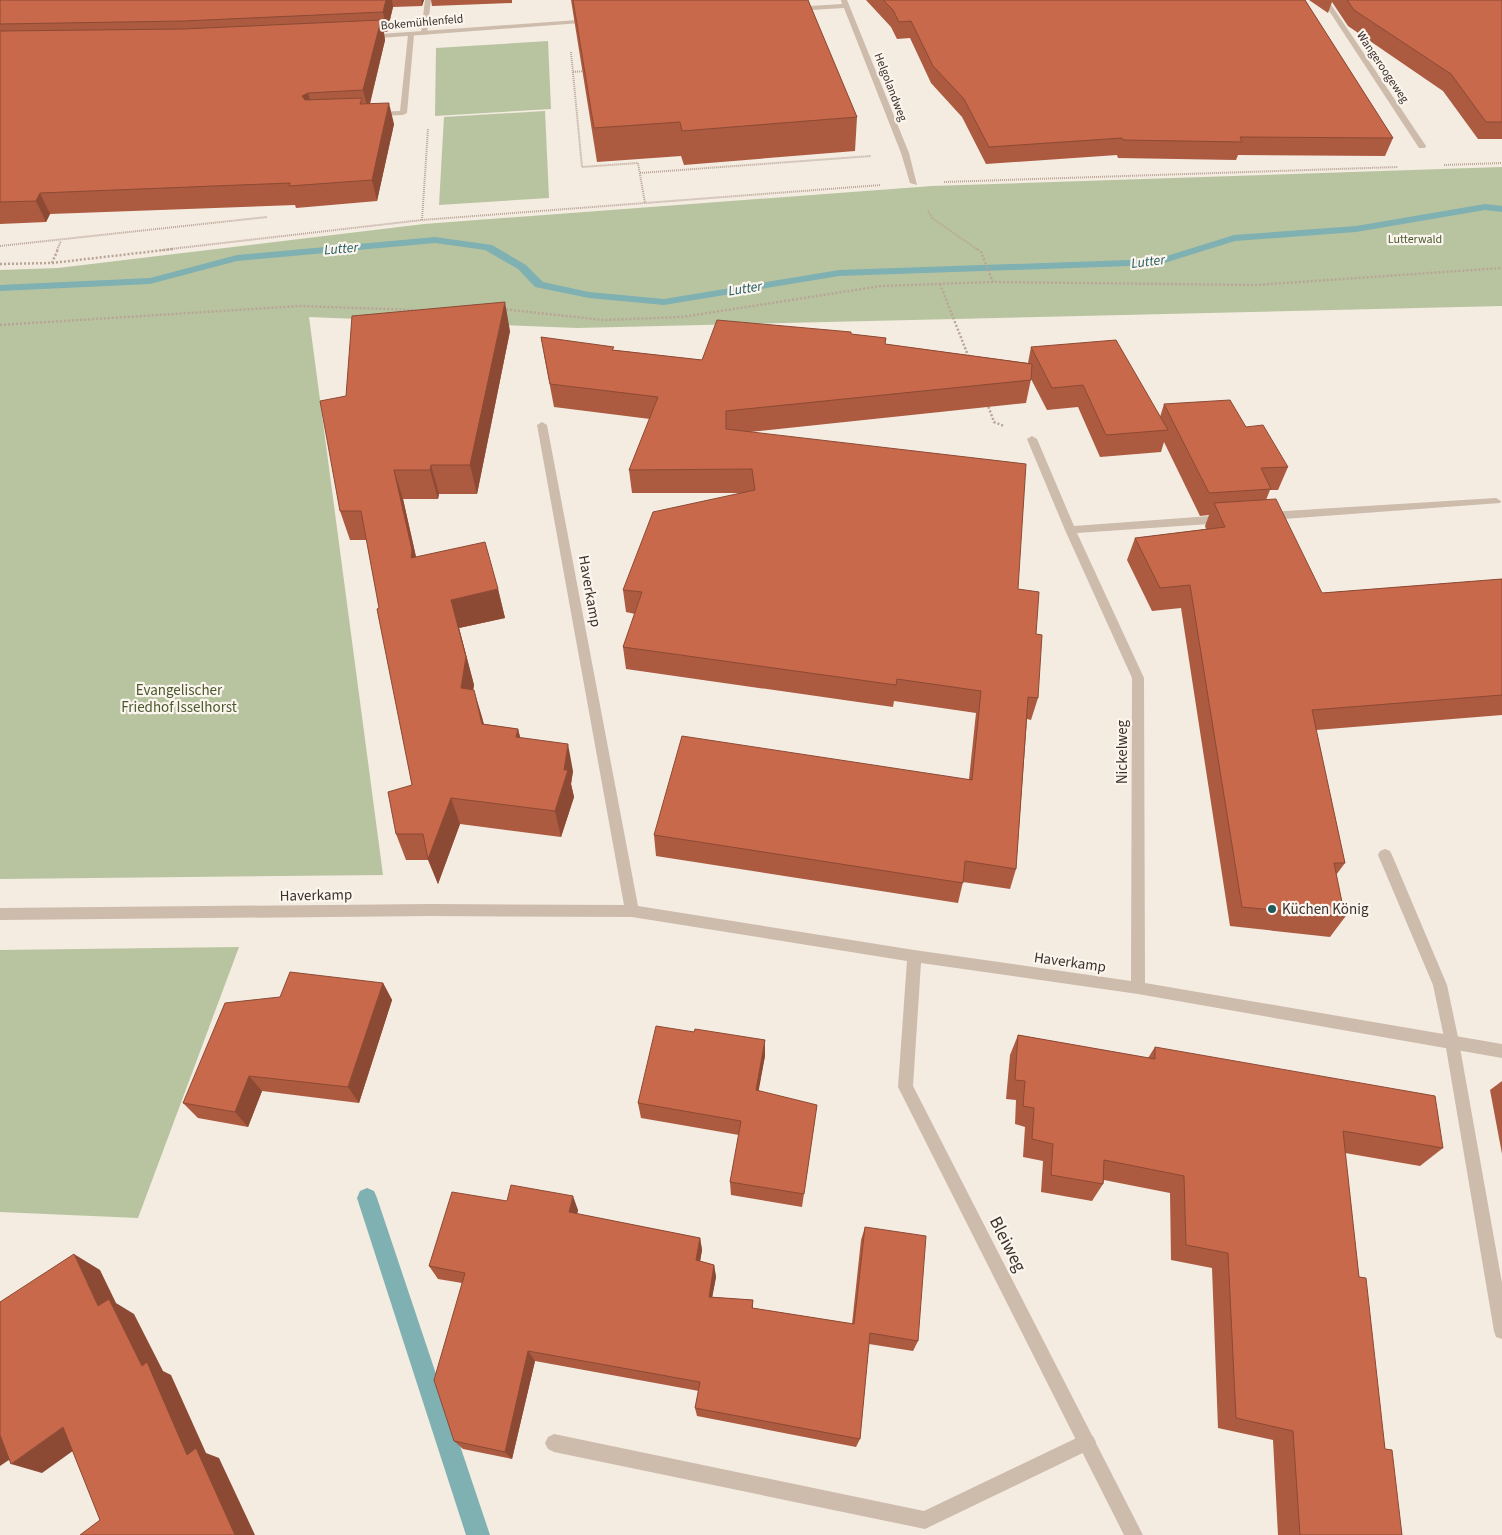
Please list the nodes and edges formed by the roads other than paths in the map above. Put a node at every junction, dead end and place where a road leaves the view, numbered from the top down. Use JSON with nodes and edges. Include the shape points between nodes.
{"nodes":[{"id":1,"x":428,"y":0,"type":"edge"},
{"id":2,"x":1325,"y":0,"type":"edge"},
{"id":3,"x":845,"y":3,"type":"edge"},
{"id":4,"x":789,"y":9,"type":"edge"},
{"id":5,"x":596,"y":21,"type":"edge"},
{"id":6,"x":424,"y":33,"type":"junction"},
{"id":7,"x":411,"y":35,"type":"junction"},
{"id":8,"x":362,"y":37,"type":"edge"},
{"id":9,"x":363,"y":115,"type":"edge"},
{"id":10,"x":1422,"y":146,"type":"dead end"},
{"id":11,"x":914,"y":183,"type":"road end"},
{"id":12,"x":542,"y":425,"type":"dead end"},
{"id":13,"x":1032,"y":439,"type":"road end"},
{"id":14,"x":1496,"y":501,"type":"dead end"},
{"id":15,"x":1257,"y":517,"type":"edge"},
{"id":16,"x":1238,"y":518,"type":"edge"},
{"id":17,"x":1070,"y":530,"type":"junction"},
{"id":18,"x":1385,"y":855,"type":"dead end"},
{"id":19,"x":632,"y":911,"type":"junction"},
{"id":20,"x":0,"y":914,"type":"edge"},
{"id":21,"x":914,"y":956,"type":"junction"},
{"id":22,"x":1138,"y":988,"type":"junction"},
{"id":23,"x":1452,"y":1042,"type":"junction"},
{"id":24,"x":1502,"y":1051,"type":"edge"},
{"id":25,"x":1502,"y":1331,"type":"edge"},
{"id":26,"x":1087,"y":1442,"type":"junction"},
{"id":27,"x":554,"y":1443,"type":"dead end"},
{"id":28,"x":1134,"y":1535,"type":"edge"}],
"edges":[{"from":1,"to":6,"type":"street"},
{"from":2,"to":10,"type":"street","name":"Wangeroogeweg"},
{"from":3,"to":4,"type":"street"},
{"from":3,"to":11,"type":"street","name":"Helgolandweg"},
{"from":5,"to":6,"type":"street","name":"Bokemühlenfeld"},
{"from":6,"to":7,"type":"street","name":"Bokemühlenfeld"},
{"from":7,"to":8,"type":"street","name":"Bokemühlenfeld"},
{"from":7,"to":9,"type":"street","via":[[403,113]]},
{"from":12,"to":19,"type":"street","name":"Haverkamp"},
{"from":13,"to":17,"type":"street","name":"Nickelweg"},
{"from":14,"to":15,"type":"street"},
{"from":16,"to":17,"type":"street"},
{"from":17,"to":22,"type":"street","name":"Nickelweg","via":[[1138,678]]},
{"from":18,"to":23,"type":"street","via":[[1440,985]]},
{"from":19,"to":20,"type":"street","name":"Haverkamp"},
{"from":19,"to":21,"type":"street","name":"Haverkamp"},
{"from":21,"to":22,"type":"street","name":"Haverkamp"},
{"from":21,"to":26,"type":"street","name":"Bleiweg","via":[[905,1087]]},
{"from":22,"to":23,"type":"street","name":"Haverkamp"},
{"from":23,"to":24,"type":"street","name":"Haverkamp"},
{"from":23,"to":25,"type":"street"},
{"from":26,"to":27,"type":"street","via":[[925,1520]]},
{"from":26,"to":28,"type":"street","name":"Bleiweg"}]}
